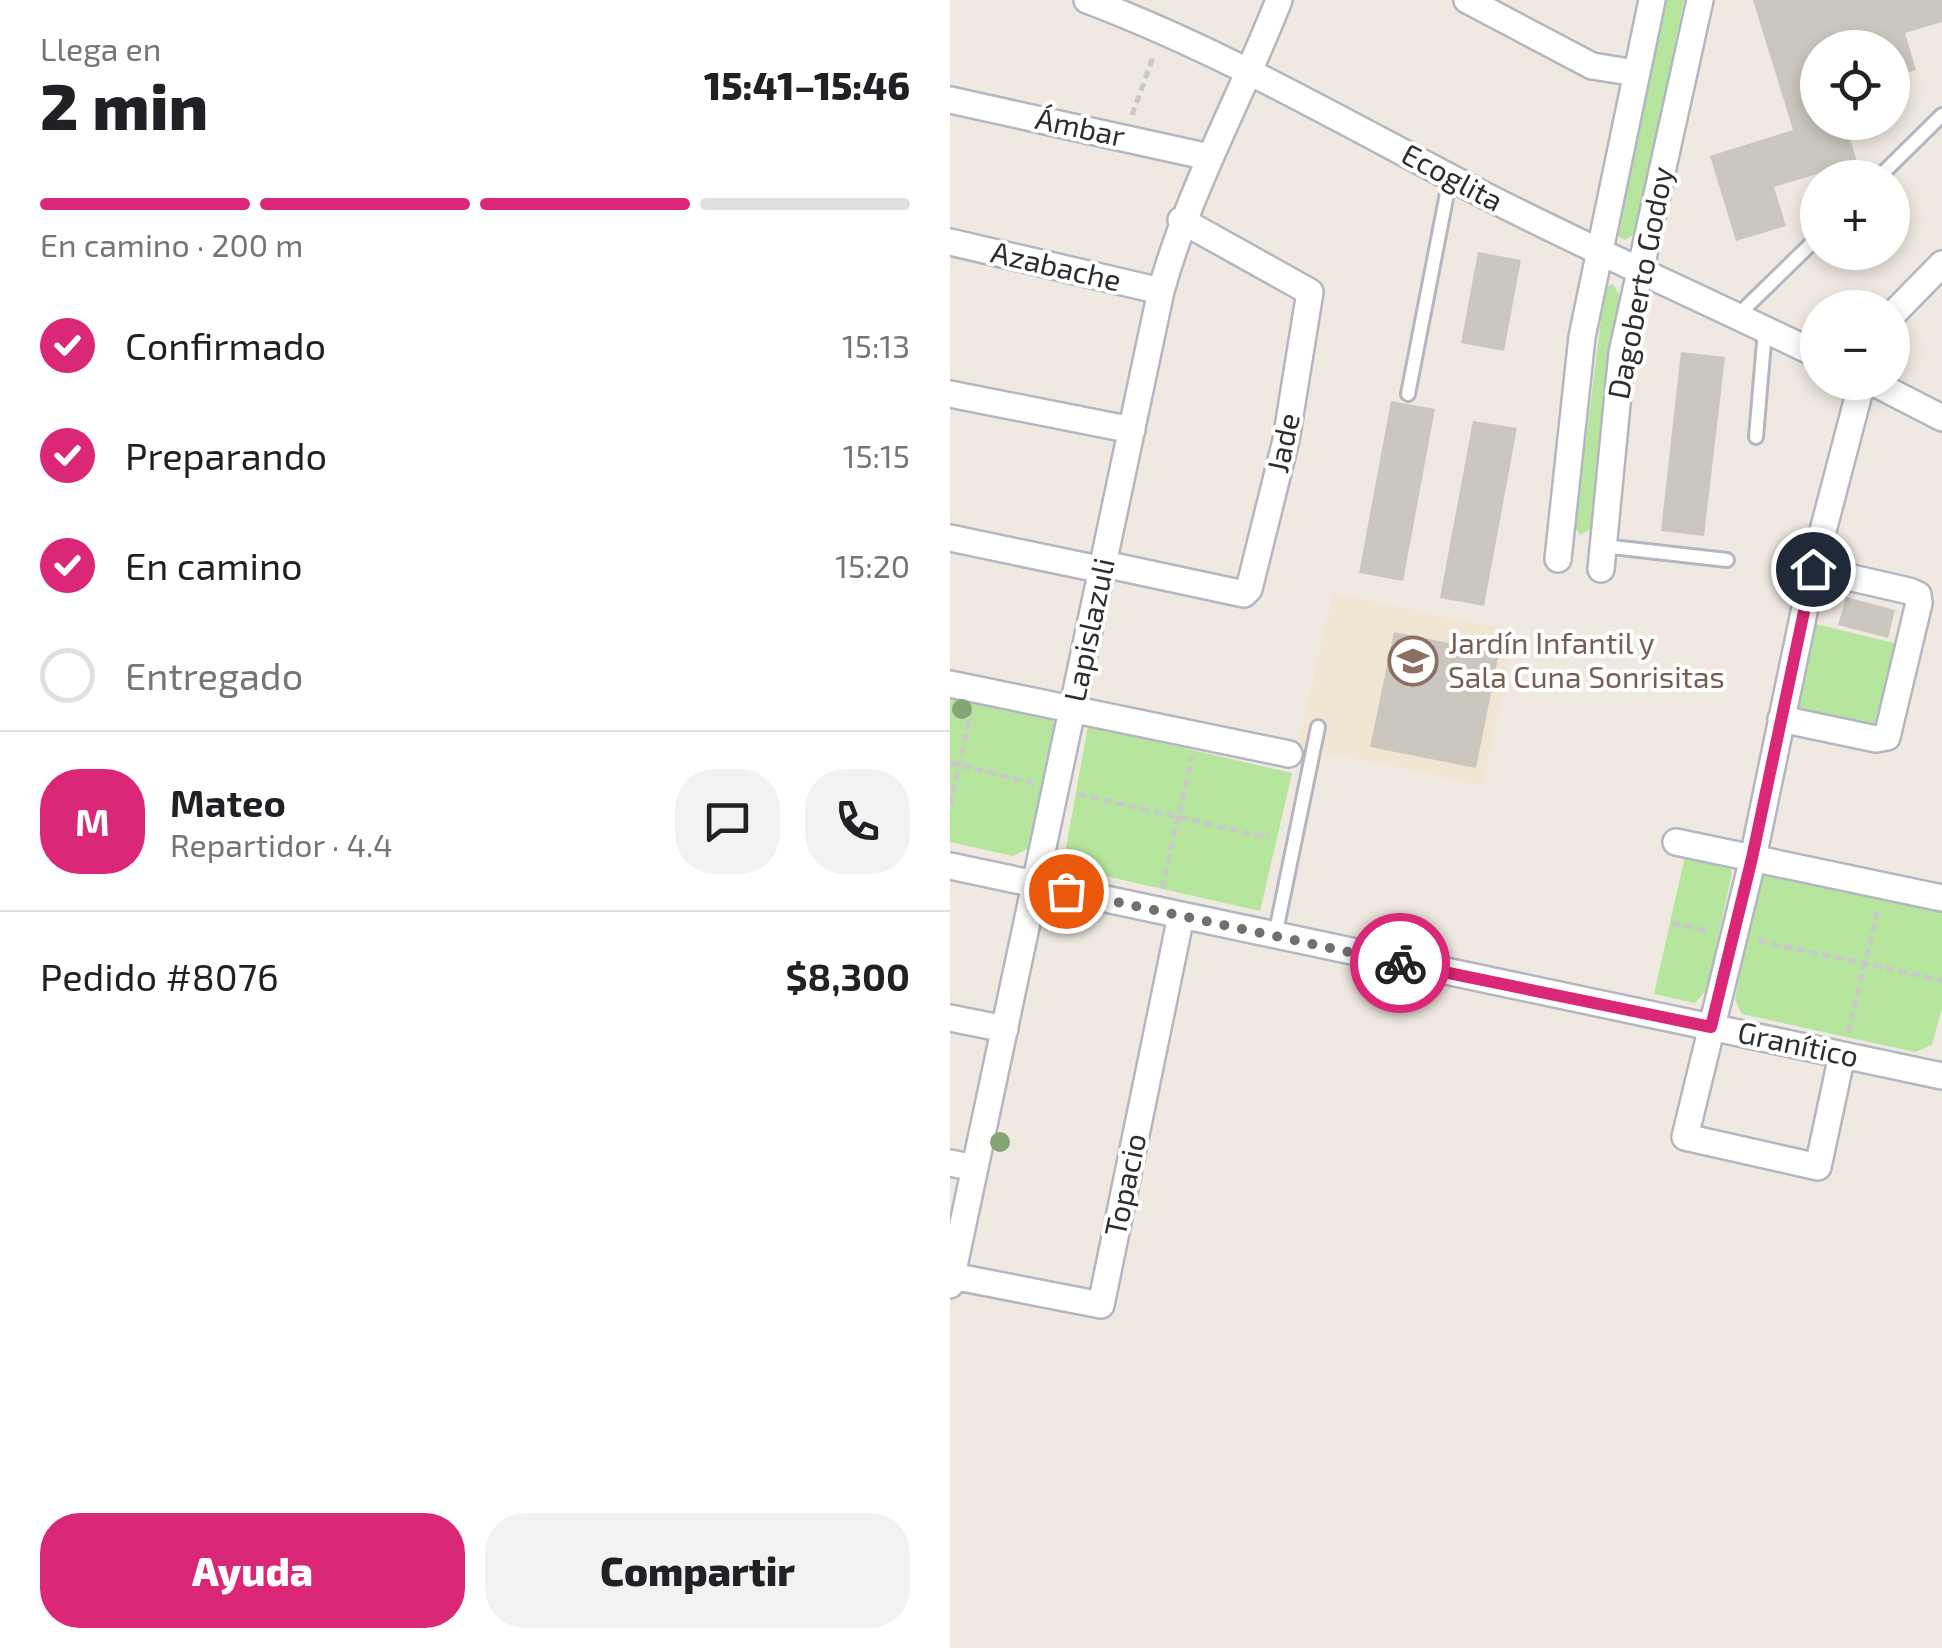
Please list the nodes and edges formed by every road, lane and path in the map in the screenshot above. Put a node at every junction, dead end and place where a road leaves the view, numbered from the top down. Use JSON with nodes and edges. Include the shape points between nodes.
{"nodes":[{"id":1,"x":1087,"y":0,"type":"edge"},
{"id":2,"x":1279,"y":0,"type":"edge"},
{"id":3,"x":1467,"y":0,"type":"edge"},
{"id":4,"x":1652,"y":0,"type":"edge"},
{"id":5,"x":1700,"y":0,"type":"edge"},
{"id":6,"x":1129,"y":7,"type":"edge"},
{"id":7,"x":1153,"y":57,"type":"dead end"},
{"id":8,"x":1251,"y":72,"type":"junction"},
{"id":9,"x":1636,"y":73,"type":"junction"},
{"id":10,"x":950,"y":100,"type":"edge"},
{"id":11,"x":1942,"y":115,"type":"edge"},
{"id":12,"x":1124,"y":138,"type":"junction"},
{"id":13,"x":1209,"y":157,"type":"junction"},
{"id":14,"x":1896,"y":160,"type":"edge"},
{"id":15,"x":1450,"y":178,"type":"junction"},
{"id":16,"x":1181,"y":220,"type":"junction"},
{"id":17,"x":950,"y":242,"type":"edge"},
{"id":18,"x":1597,"y":252,"type":"junction"},
{"id":19,"x":1800,"y":254,"type":"edge"},
{"id":20,"x":1942,"y":264,"type":"edge"},
{"id":21,"x":1641,"y":269,"type":"junction"},
{"id":22,"x":1162,"y":291,"type":"junction"},
{"id":23,"x":1910,"y":297,"type":"edge"},
{"id":24,"x":1737,"y":316,"type":"junction"},
{"id":25,"x":1765,"y":330,"type":"junction"},
{"id":26,"x":1800,"y":347,"type":"edge"},
{"id":27,"x":950,"y":394,"type":"edge"},
{"id":28,"x":1408,"y":394,"type":"dead end"},
{"id":29,"x":1857,"y":400,"type":"edge"},
{"id":30,"x":1907,"y":400,"type":"edge"},
{"id":31,"x":1942,"y":418,"type":"edge"},
{"id":32,"x":1132,"y":430,"type":"junction"},
{"id":33,"x":1756,"y":437,"type":"dead end"},
{"id":34,"x":950,"y":538,"type":"edge"},
{"id":35,"x":1602,"y":558,"type":"junction"},
{"id":36,"x":1727,"y":560,"type":"dead end"},
{"id":37,"x":1103,"y":567,"type":"junction"},
{"id":38,"x":1813,"y":569,"type":"junction"},
{"id":39,"x":950,"y":684,"type":"edge"},
{"id":40,"x":976,"y":689,"type":"junction"},
{"id":41,"x":1072,"y":709,"type":"junction"},
{"id":42,"x":1781,"y":719,"type":"junction"},
{"id":43,"x":1318,"y":727,"type":"dead end"},
{"id":44,"x":1197,"y":735,"type":"junction"},
{"id":45,"x":1289,"y":754,"type":"dead end"},
{"id":46,"x":954,"y":764,"type":"edge"},
{"id":47,"x":1056,"y":789,"type":"junction"},
{"id":48,"x":950,"y":805,"type":"edge"},
{"id":49,"x":1177,"y":818,"type":"junction"},
{"id":50,"x":1270,"y":838,"type":"dead end"},
{"id":51,"x":1676,"y":842,"type":"dead end"},
{"id":52,"x":1752,"y":858,"type":"junction"},
{"id":53,"x":950,"y":866,"type":"edge"},
{"id":54,"x":1036,"y":885,"type":"junction"},
{"id":55,"x":1883,"y":885,"type":"junction"},
{"id":56,"x":1942,"y":898,"type":"edge"},
{"id":57,"x":1169,"y":914,"type":"junction"},
{"id":58,"x":1672,"y":923,"type":"dead end"},
{"id":59,"x":1274,"y":936,"type":"junction"},
{"id":60,"x":1734,"y":936,"type":"junction"},
{"id":61,"x":1864,"y":964,"type":"junction"},
{"id":62,"x":1942,"y":980,"type":"edge"},
{"id":63,"x":950,"y":1018,"type":"edge"},
{"id":64,"x":1711,"y":1027,"type":"junction"},
{"id":65,"x":1005,"y":1029,"type":"junction"},
{"id":66,"x":1842,"y":1055,"type":"junction"},
{"id":67,"x":1942,"y":1075,"type":"edge"},
{"id":68,"x":963,"y":1165,"type":"edge"},
{"id":69,"x":951,"y":1281,"type":"edge"}],
"edges":[{"from":1,"to":6,"type":"street","name":"Ecoglita"},
{"from":2,"to":8,"type":"street","name":"Lapislazuli"},
{"from":3,"to":9,"type":"street","via":[[1592,66]]},
{"from":4,"to":9,"type":"street","name":"Dagoberto Godoy"},
{"from":5,"to":21,"type":"street","name":"Dagoberto Godoy"},
{"from":6,"to":8,"type":"street","name":"Ecoglita"},
{"from":7,"to":12,"type":"path"},
{"from":8,"to":13,"type":"street","name":"Lapislazuli"},
{"from":8,"to":15,"type":"street","name":"Ecoglita"},
{"from":9,"to":18,"type":"street","name":"Dagoberto Godoy"},
{"from":10,"to":12,"type":"street","name":"Ámbar"},
{"from":11,"to":14,"type":"lane"},
{"from":12,"to":13,"type":"street","name":"Ámbar"},
{"from":13,"to":16,"type":"street","name":"Lapislazuli"},
{"from":15,"to":18,"type":"street","name":"Ecoglita"},
{"from":15,"to":28,"type":"lane"},
{"from":16,"to":22,"type":"street","name":"Lapislazuli"},
{"from":16,"to":37,"type":"street","name":"Jade","via":[[1310,292],[1286,440],[1250,590]]},
{"from":17,"to":22,"type":"street","name":"Azabache"},
{"from":18,"to":21,"type":"street","name":"Ecoglita"},
{"from":18,"to":35,"type":"street","name":"Dagoberto Godoy","via":[[1559,550]]},
{"from":19,"to":24,"type":"lane"},
{"from":20,"to":23,"type":"street"},
{"from":21,"to":24,"type":"street","name":"Ecoglita"},
{"from":21,"to":35,"type":"street","name":"Dagoberto Godoy","via":[[1621,360]]},
{"from":22,"to":32,"type":"street","name":"Lapislazuli"},
{"from":24,"to":25,"type":"street","name":"Ecoglita"},
{"from":25,"to":26,"type":"street","name":"Ecoglita"},
{"from":25,"to":33,"type":"lane"},
{"from":27,"to":32,"type":"street"},
{"from":29,"to":38,"type":"street"},
{"from":30,"to":31,"type":"street"},
{"from":32,"to":37,"type":"street","name":"Lapislazuli"},
{"from":34,"to":37,"type":"street"},
{"from":35,"to":36,"type":"lane"},
{"from":37,"to":41,"type":"street","name":"Lapislazuli"},
{"from":38,"to":42,"type":"street"},
{"from":38,"to":42,"type":"street","via":[[1909,591],[1919,603],[1887,737]]},
{"from":39,"to":40,"type":"street"},
{"from":40,"to":41,"type":"street"},
{"from":40,"to":46,"type":"path"},
{"from":41,"to":44,"type":"street"},
{"from":41,"to":47,"type":"street","name":"Lapislazuli"},
{"from":42,"to":52,"type":"street"},
{"from":43,"to":59,"type":"lane"},
{"from":44,"to":45,"type":"street"},
{"from":44,"to":49,"type":"path"},
{"from":46,"to":47,"type":"path"},
{"from":46,"to":48,"type":"path"},
{"from":47,"to":49,"type":"path"},
{"from":47,"to":54,"type":"street","name":"Lapislazuli"},
{"from":49,"to":50,"type":"path"},
{"from":49,"to":57,"type":"path"},
{"from":51,"to":52,"type":"street"},
{"from":52,"to":55,"type":"street"},
{"from":52,"to":60,"type":"street"},
{"from":53,"to":54,"type":"street","name":"Granítico"},
{"from":54,"to":57,"type":"street","name":"Granítico"},
{"from":54,"to":65,"type":"street","name":"Lapislazuli"},
{"from":55,"to":56,"type":"street"},
{"from":55,"to":61,"type":"path"},
{"from":57,"to":59,"type":"street","name":"Granítico"},
{"from":57,"to":69,"type":"street","name":"Topacio","via":[[1102,1305]]},
{"from":58,"to":60,"type":"path"},
{"from":59,"to":64,"type":"street","name":"Granítico"},
{"from":60,"to":61,"type":"path"},
{"from":60,"to":64,"type":"street"},
{"from":61,"to":62,"type":"path"},
{"from":61,"to":66,"type":"path"},
{"from":63,"to":65,"type":"street"},
{"from":64,"to":66,"type":"street","name":"Granítico"},
{"from":64,"to":66,"type":"street","via":[[1685,1137],[1818,1167]]},
{"from":65,"to":68,"type":"street","name":"Lapislazuli"},
{"from":66,"to":67,"type":"street","name":"Granítico"},
{"from":68,"to":69,"type":"street","name":"Lapislazuli"}]}
